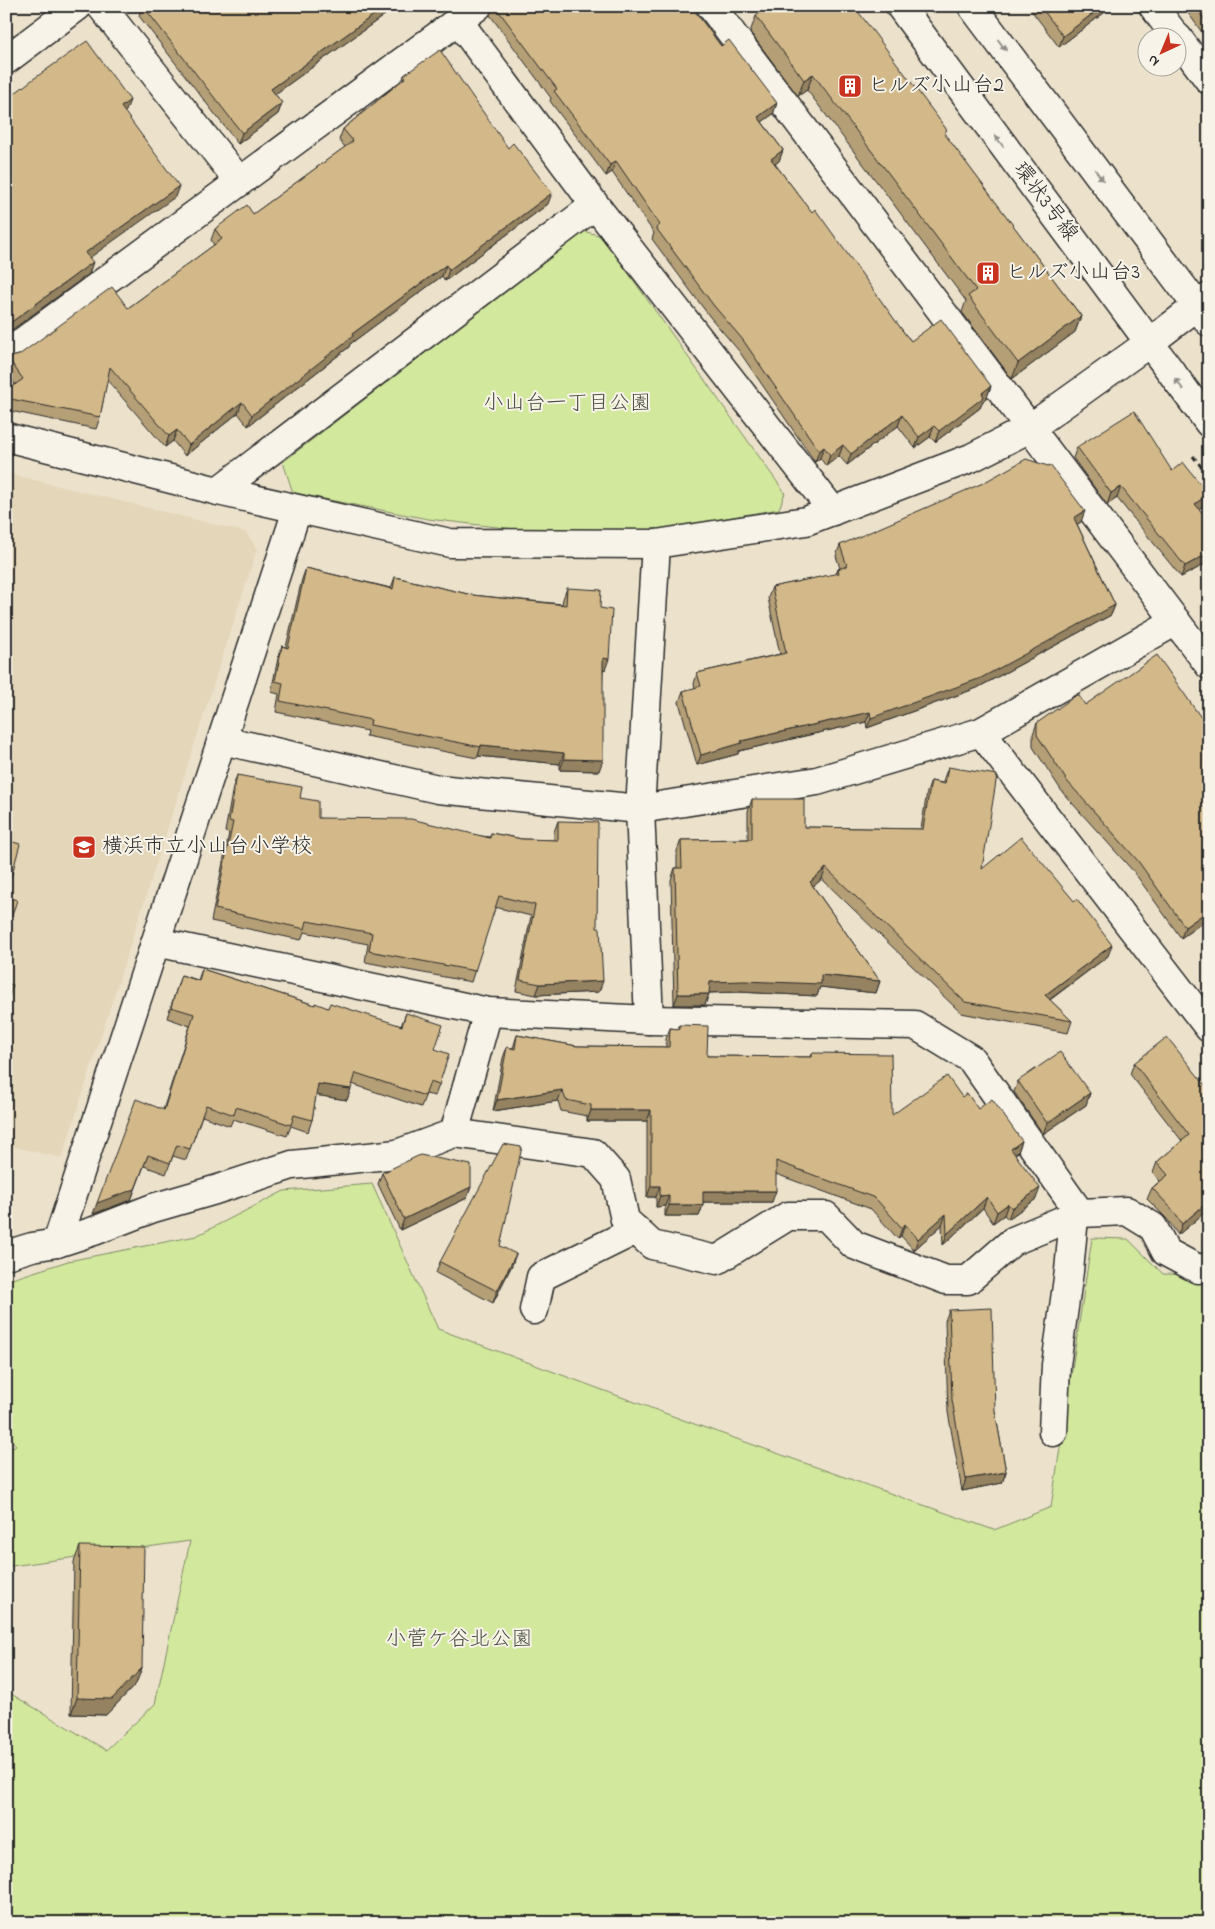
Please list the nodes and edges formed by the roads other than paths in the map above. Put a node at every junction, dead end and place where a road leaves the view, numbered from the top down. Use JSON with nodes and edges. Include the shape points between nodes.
{"nodes":[{"id":1,"x":78,"y":6,"type":"edge"},
{"id":2,"x":101,"y":6,"type":"edge"},
{"id":3,"x":711,"y":6,"type":"edge"},
{"id":4,"x":900,"y":6,"type":"edge"},
{"id":5,"x":972,"y":6,"type":"edge"},
{"id":6,"x":1154,"y":6,"type":"edge"},
{"id":7,"x":468,"y":14,"type":"edge"},
{"id":8,"x":1170,"y":28,"type":"edge"},
{"id":9,"x":1188,"y":52,"type":"edge"},
{"id":10,"x":6,"y":60,"type":"edge"},
{"id":11,"x":1209,"y":80,"type":"edge"},
{"id":12,"x":239,"y":181,"type":"junction"},
{"id":13,"x":595,"y":205,"type":"junction"},
{"id":14,"x":1205,"y":308,"type":"edge"},
{"id":15,"x":1150,"y":343,"type":"junction"},
{"id":16,"x":6,"y":354,"type":"edge"},
{"id":17,"x":1209,"y":423,"type":"edge"},
{"id":18,"x":1030,"y":428,"type":"junction"},
{"id":19,"x":6,"y":437,"type":"edge"},
{"id":20,"x":218,"y":491,"type":"junction"},
{"id":21,"x":297,"y":510,"type":"junction"},
{"id":22,"x":833,"y":511,"type":"junction"},
{"id":23,"x":656,"y":544,"type":"junction"},
{"id":24,"x":1176,"y":621,"type":"junction"},
{"id":25,"x":1209,"y":666,"type":"edge"},
{"id":26,"x":981,"y":732,"type":"junction"},
{"id":27,"x":222,"y":740,"type":"junction"},
{"id":28,"x":640,"y":809,"type":"junction"},
{"id":29,"x":156,"y":942,"type":"junction"},
{"id":30,"x":488,"y":1012,"type":"junction"},
{"id":31,"x":649,"y":1020,"type":"junction"},
{"id":32,"x":1209,"y":1028,"type":"edge"},
{"id":33,"x":454,"y":1133,"type":"junction"},
{"id":34,"x":1077,"y":1215,"type":"junction"},
{"id":35,"x":636,"y":1230,"type":"junction"},
{"id":36,"x":57,"y":1242,"type":"junction"},
{"id":37,"x":6,"y":1255,"type":"edge"},
{"id":38,"x":1209,"y":1268,"type":"edge"},
{"id":39,"x":534,"y":1310,"type":"dead end"},
{"id":40,"x":1053,"y":1432,"type":"dead end"}],
"edges":[{"from":1,"to":10,"type":"street"},
{"from":2,"to":12,"type":"street"},
{"from":3,"to":18,"type":"street"},
{"from":15,"to":4,"type":"street","name":"環状3号線","one_way":true},
{"from":5,"to":14,"type":"street","one_way":true},
{"from":6,"to":8,"type":"street"},
{"from":7,"to":12,"type":"street"},
{"from":7,"to":13,"type":"street"},
{"from":9,"to":11,"type":"street"},
{"from":12,"to":16,"type":"street"},
{"from":13,"to":20,"type":"street"},
{"from":13,"to":22,"type":"street"},
{"from":14,"to":15,"type":"street"},
{"from":17,"to":15,"type":"street","name":"環状3号線","one_way":true},
{"from":15,"to":18,"type":"street"},
{"from":18,"to":22,"type":"street","via":[[971,458]]},
{"from":18,"to":24,"type":"street"},
{"from":19,"to":20,"type":"street"},
{"from":20,"to":21,"type":"street"},
{"from":21,"to":23,"type":"street","via":[[450,542]]},
{"from":21,"to":27,"type":"street"},
{"from":22,"to":23,"type":"street","via":[[806,521]]},
{"from":23,"to":28,"type":"street"},
{"from":24,"to":25,"type":"street"},
{"from":24,"to":26,"type":"street"},
{"from":26,"to":28,"type":"street","via":[[817,781]]},
{"from":26,"to":32,"type":"street"},
{"from":27,"to":28,"type":"street","via":[[438,789]]},
{"from":27,"to":29,"type":"street"},
{"from":28,"to":31,"type":"street"},
{"from":29,"to":30,"type":"street"},
{"from":29,"to":36,"type":"street"},
{"from":30,"to":31,"type":"street"},
{"from":30,"to":33,"type":"street"},
{"from":31,"to":34,"type":"street","via":[[915,1025],[971,1059]]},
{"from":33,"to":35,"type":"street","via":[[593,1153],[616,1179],[625,1220]]},
{"from":33,"to":36,"type":"street","via":[[397,1154],[292,1164]]},
{"from":34,"to":35,"type":"street","via":[[1013,1241],[968,1280],[946,1280],[854,1245],[826,1216],[788,1216],[717,1260],[652,1245]]},
{"from":34,"to":38,"type":"street","via":[[1127,1211],[1153,1227],[1166,1252],[1198,1269]]},
{"from":34,"to":40,"type":"street","via":[[1056,1365]]},
{"from":35,"to":39,"type":"street","via":[[541,1276]]},
{"from":36,"to":37,"type":"street"}]}
